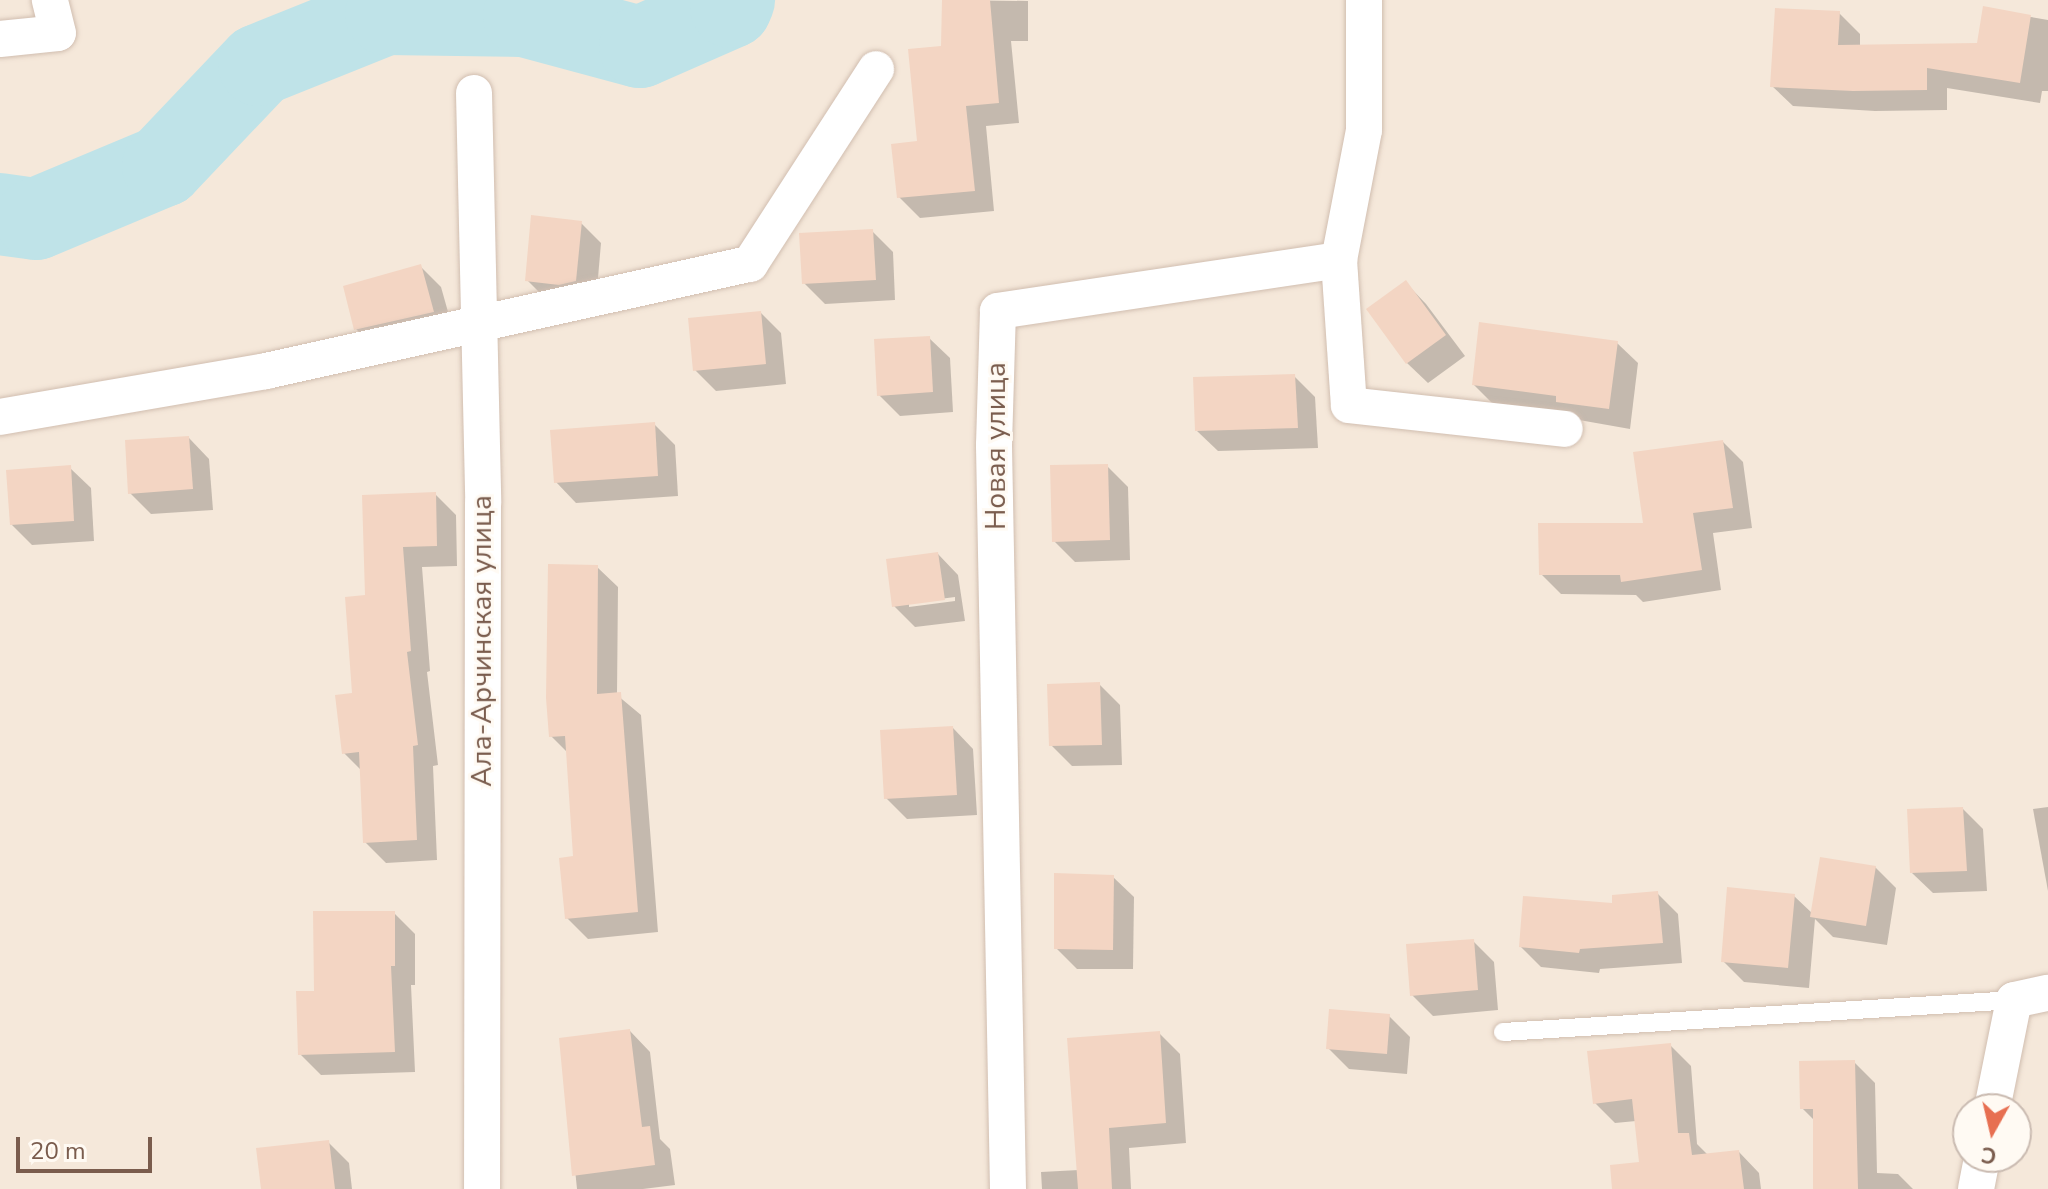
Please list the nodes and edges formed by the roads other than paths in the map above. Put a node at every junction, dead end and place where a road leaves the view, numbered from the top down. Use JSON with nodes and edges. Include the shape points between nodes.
{"nodes":[{"id":1,"x":50,"y":0,"type":"edge"},
{"id":2,"x":1364,"y":0,"type":"edge"},
{"id":3,"x":14,"y":38,"type":"edge"},
{"id":4,"x":876,"y":69,"type":"dead end"},
{"id":5,"x":474,"y":93,"type":"dead end"},
{"id":6,"x":1339,"y":260,"type":"junction"},
{"id":7,"x":479,"y":322,"type":"junction"},
{"id":8,"x":0,"y":417,"type":"edge"},
{"id":9,"x":1565,"y":429,"type":"dead end"},
{"id":10,"x":2031,"y":996,"type":"edge"},
{"id":11,"x":1503,"y":1032,"type":"dead end"},
{"id":12,"x":1998,"y":1093,"type":"edge"},
{"id":13,"x":482,"y":1189,"type":"edge"},
{"id":14,"x":1008,"y":1189,"type":"edge"}],
"edges":[{"from":1,"to":3,"type":"street","via":[[58,33]]},
{"from":2,"to":6,"type":"street","via":[[1364,130]]},
{"from":4,"to":7,"type":"street","via":[[750,264]]},
{"from":5,"to":7,"type":"street","name":"Ала-Арчинская улица"},
{"from":6,"to":9,"type":"street","via":[[1349,405]]},
{"from":6,"to":14,"type":"street","name":"Новая улица","via":[[998,311],[994,445]]},
{"from":7,"to":8,"type":"street","via":[[266,371]]},
{"from":7,"to":13,"type":"street","name":"Ала-Арчинская улица"},
{"from":10,"to":11,"type":"lane"},
{"from":10,"to":12,"type":"street"}]}
